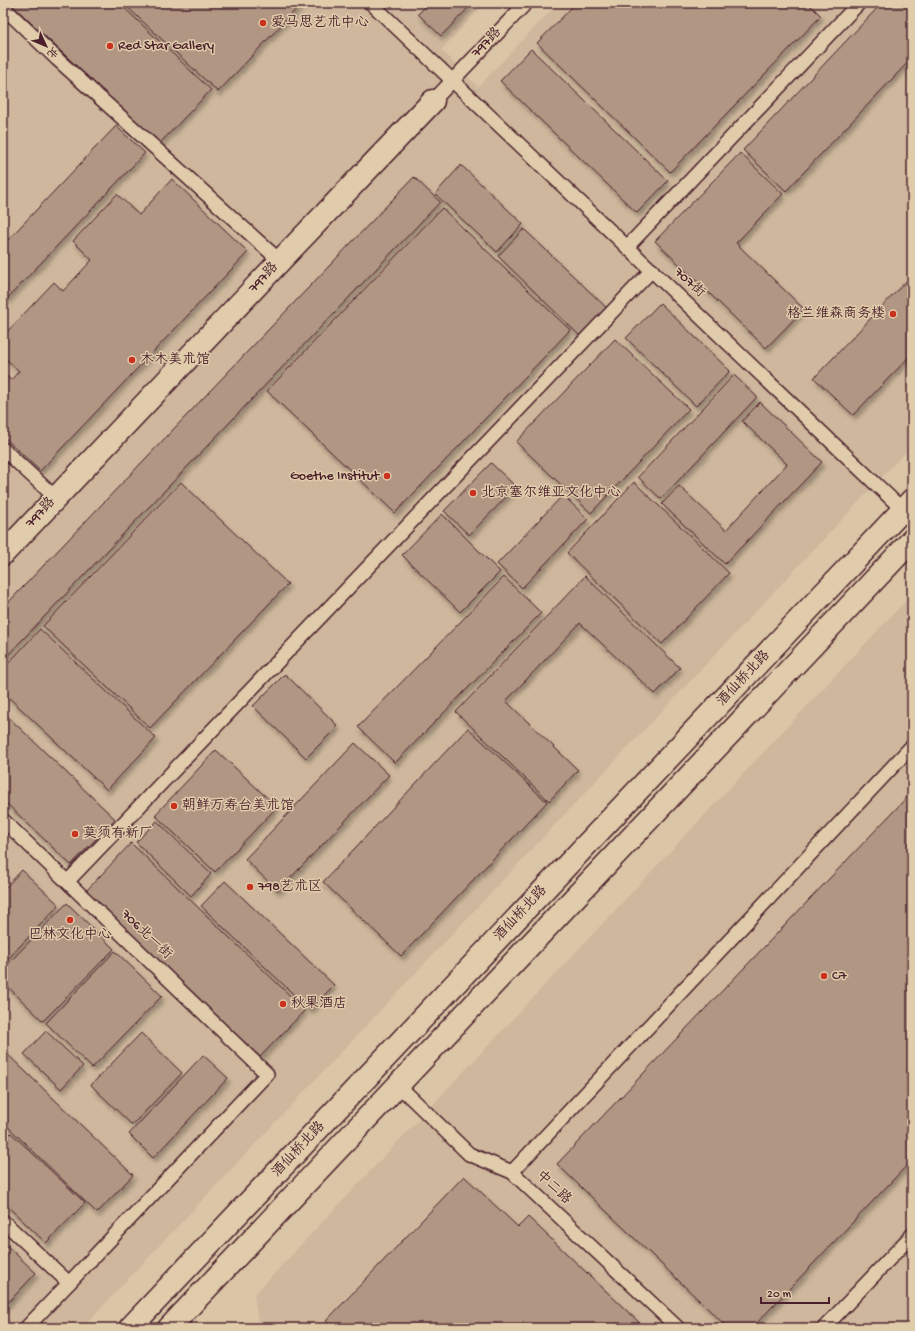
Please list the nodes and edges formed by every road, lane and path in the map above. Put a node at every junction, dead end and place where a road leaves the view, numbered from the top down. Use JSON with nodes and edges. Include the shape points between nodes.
{"nodes":[{"id":1,"x":371,"y":3,"type":"edge"},
{"id":2,"x":526,"y":3,"type":"edge"},
{"id":3,"x":852,"y":5,"type":"edge"},
{"id":4,"x":3,"y":7,"type":"edge"},
{"id":5,"x":452,"y":80,"type":"junction"},
{"id":6,"x":433,"y":101,"type":"joint"},
{"id":7,"x":627,"y":247,"type":"junction"},
{"id":8,"x":280,"y":261,"type":"junction"},
{"id":9,"x":652,"y":270,"type":"junction"},
{"id":10,"x":3,"y":449,"type":"edge"},
{"id":11,"x":56,"y":498,"type":"junction"},
{"id":12,"x":907,"y":505,"type":"edge"},
{"id":13,"x":912,"y":540,"type":"edge"},
{"id":14,"x":3,"y":554,"type":"edge"},
{"id":15,"x":912,"y":746,"type":"edge"},
{"id":16,"x":3,"y":820,"type":"edge"},
{"id":17,"x":68,"y":881,"type":"junction"},
{"id":18,"x":398,"y":1085,"type":"junction"},
{"id":19,"x":512,"y":1172,"type":"junction"},
{"id":20,"x":3,"y":1221,"type":"edge"},
{"id":21,"x":912,"y":1235,"type":"edge"},
{"id":22,"x":69,"y":1283,"type":"junction"},
{"id":23,"x":149,"y":1309,"type":"junction"},
{"id":24,"x":26,"y":1328,"type":"edge"},
{"id":25,"x":130,"y":1328,"type":"edge"},
{"id":26,"x":169,"y":1328,"type":"edge"},
{"id":27,"x":678,"y":1328,"type":"edge"},
{"id":28,"x":824,"y":1328,"type":"edge"}],
"edges":[{"from":1,"to":5,"type":"lane","name":"707街"},
{"from":2,"to":5,"type":"lane","name":"797路"},
{"from":3,"to":7,"type":"lane"},
{"from":4,"to":8,"type":"lane"},
{"from":5,"to":6,"type":"lane","name":"797路"},
{"from":5,"to":7,"type":"lane","name":"707街"},
{"from":6,"to":8,"type":"street","name":"797路"},
{"from":7,"to":9,"type":"lane","name":"707街"},
{"from":8,"to":11,"type":"street","name":"797路"},
{"from":9,"to":12,"type":"lane","name":"707街"},
{"from":9,"to":17,"type":"lane"},
{"from":10,"to":11,"type":"lane"},
{"from":11,"to":14,"type":"street","name":"797路"},
{"from":12,"to":23,"type":"street","name":"酒仙桥北路"},
{"from":13,"to":18,"type":"street","name":"酒仙桥北路"},
{"from":15,"to":19,"type":"lane"},
{"from":16,"to":17,"type":"lane","name":"706北一街"},
{"from":17,"to":22,"type":"lane","name":"706北一街","via":[[267,1074]]},
{"from":18,"to":19,"type":"lane","name":"中二路","via":[[469,1154]]},
{"from":18,"to":26,"type":"street","name":"酒仙桥北路"},
{"from":19,"to":27,"type":"lane","name":"中二路"},
{"from":20,"to":22,"type":"lane"},
{"from":21,"to":28,"type":"lane"},
{"from":22,"to":24,"type":"lane"},
{"from":23,"to":25,"type":"street","name":"酒仙桥北路"},
{"from":23,"to":26,"type":"street"}]}
